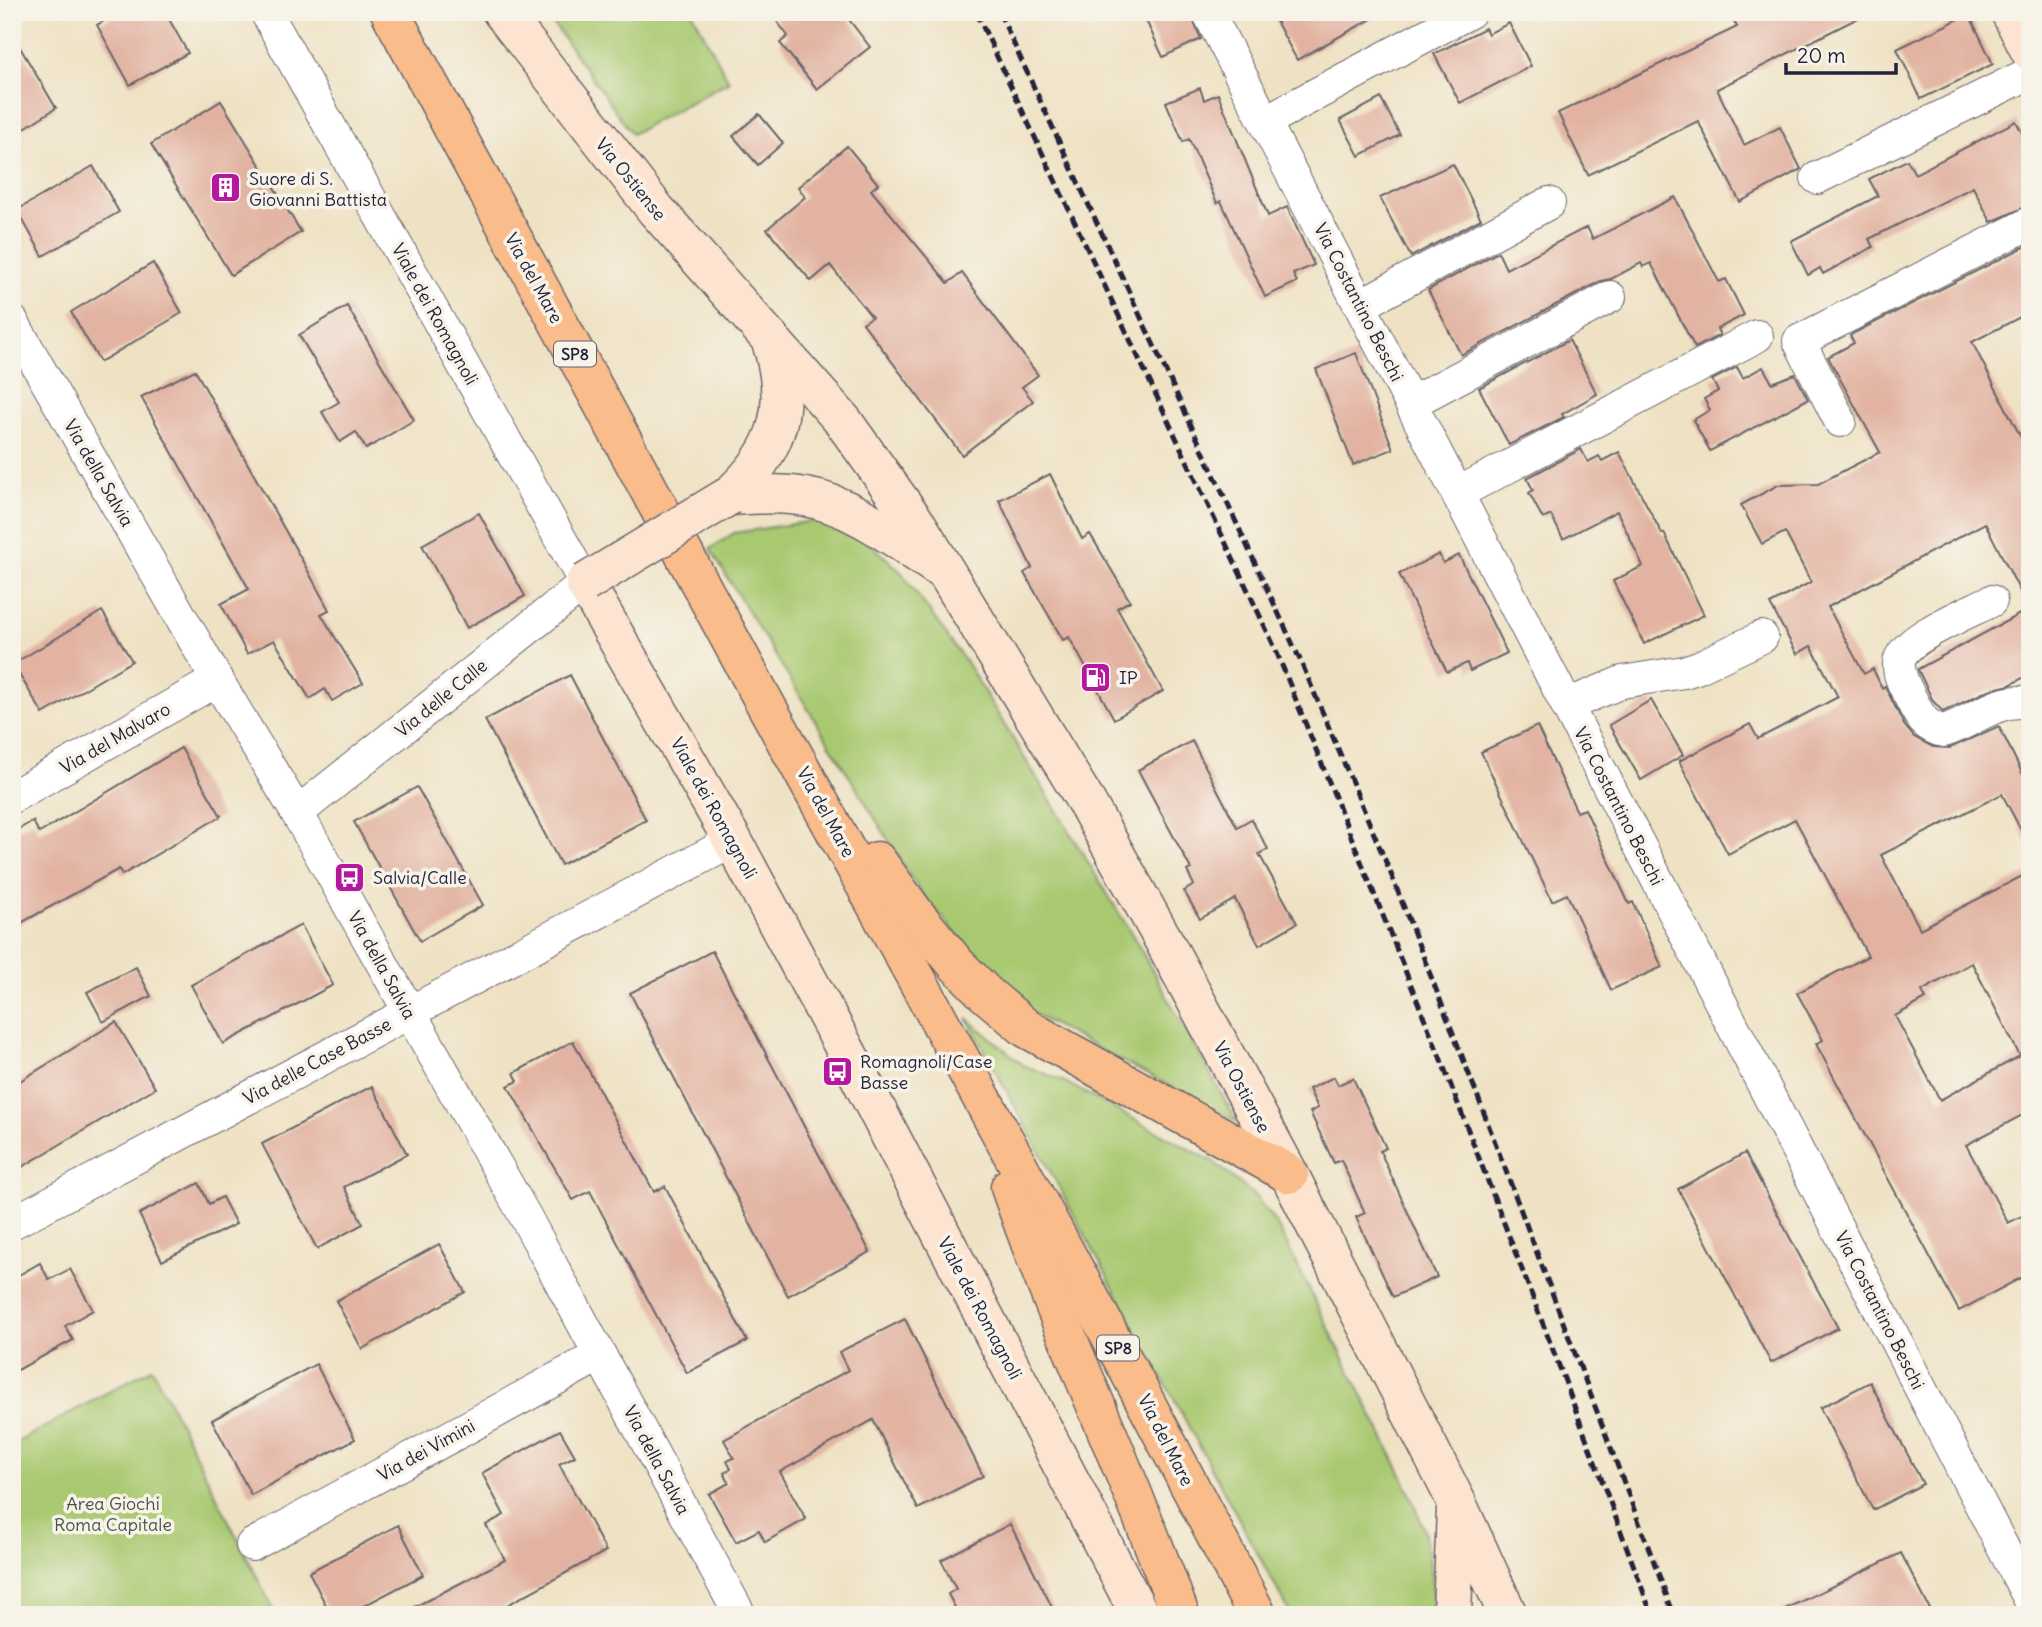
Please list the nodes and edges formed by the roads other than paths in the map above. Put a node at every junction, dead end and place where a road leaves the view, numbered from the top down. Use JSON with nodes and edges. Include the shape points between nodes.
{"nodes":[{"id":1,"x":266,"y":12,"type":"edge"},
{"id":2,"x":390,"y":12,"type":"edge"},
{"id":3,"x":502,"y":12,"type":"edge"},
{"id":4,"x":1208,"y":12,"type":"edge"},
{"id":5,"x":1470,"y":12,"type":"edge"},
{"id":6,"x":2010,"y":12,"type":"edge"},
{"id":7,"x":2030,"y":51,"type":"edge"},
{"id":8,"x":2030,"y":73,"type":"edge"},
{"id":9,"x":1266,"y":121,"type":"junction"},
{"id":10,"x":1817,"y":178,"type":"dead end"},
{"id":11,"x":1549,"y":203,"type":"dead end"},
{"id":12,"x":2030,"y":223,"type":"edge"},
{"id":13,"x":1610,"y":297,"type":"dead end"},
{"id":14,"x":1361,"y":305,"type":"junction"},
{"id":15,"x":14,"y":327,"type":"edge"},
{"id":16,"x":1757,"y":336,"type":"dead end"},
{"id":17,"x":769,"y":338,"type":"junction"},
{"id":18,"x":1411,"y":403,"type":"junction"},
{"id":19,"x":1840,"y":421,"type":"dead end"},
{"id":20,"x":1458,"y":494,"type":"junction"},
{"id":21,"x":729,"y":496,"type":"junction"},
{"id":22,"x":948,"y":574,"type":"junction"},
{"id":23,"x":585,"y":583,"type":"junction"},
{"id":24,"x":1991,"y":601,"type":"dead end"},
{"id":25,"x":1762,"y":637,"type":"dead end"},
{"id":26,"x":217,"y":680,"type":"junction"},
{"id":27,"x":761,"y":696,"type":"junction"},
{"id":28,"x":2030,"y":703,"type":"edge"},
{"id":29,"x":1567,"y":705,"type":"junction"},
{"id":30,"x":12,"y":797,"type":"edge"},
{"id":31,"x":297,"y":813,"type":"junction"},
{"id":32,"x":733,"y":841,"type":"junction"},
{"id":33,"x":409,"y":1013,"type":"junction"},
{"id":34,"x":975,"y":1083,"type":"junction"},
{"id":35,"x":1289,"y":1174,"type":"junction"},
{"id":36,"x":12,"y":1223,"type":"edge"},
{"id":37,"x":600,"y":1354,"type":"junction"},
{"id":38,"x":1456,"y":1501,"type":"junction"},
{"id":39,"x":252,"y":1545,"type":"dead end"},
{"id":40,"x":2030,"y":1600,"type":"edge"},
{"id":41,"x":740,"y":1615,"type":"edge"},
{"id":42,"x":1140,"y":1615,"type":"edge"},
{"id":43,"x":1180,"y":1615,"type":"edge"},
{"id":44,"x":1257,"y":1615,"type":"edge"},
{"id":45,"x":1452,"y":1615,"type":"edge"},
{"id":46,"x":1508,"y":1615,"type":"edge"}],
"edges":[{"from":1,"to":23,"type":"street","name":"Viale dei Romagnoli"},
{"from":2,"to":27,"type":"main road","name":"Via del Mare","number":"SP8"},
{"from":3,"to":17,"type":"main road","name":"Via Ostiense","via":[[656,210]]},
{"from":4,"to":9,"type":"street","name":"Via Costantino Beschi"},
{"from":5,"to":9,"type":"street"},
{"from":6,"to":7,"type":"main road"},
{"from":8,"to":10,"type":"street"},
{"from":9,"to":14,"type":"street","name":"Via Costantino Beschi"},
{"from":11,"to":14,"type":"street"},
{"from":12,"to":19,"type":"street","via":[[1799,341]]},
{"from":13,"to":18,"type":"street"},
{"from":14,"to":18,"type":"street","name":"Via Costantino Beschi"},
{"from":15,"to":26,"type":"street","name":"Via della Salvia"},
{"from":16,"to":20,"type":"street"},
{"from":17,"to":21,"type":"main road","name":"Via Ostiense","via":[[781,391],[778,427],[760,463]]},
{"from":17,"to":22,"type":"main road","name":"Via Ostiense","via":[[873,461]]},
{"from":18,"to":20,"type":"street","name":"Via Costantino Beschi"},
{"from":20,"to":29,"type":"street","name":"Via Costantino Beschi"},
{"from":21,"to":22,"type":"main road","name":"Via Ostiense","via":[[788,495],[821,500],[897,539]]},
{"from":21,"to":23,"type":"main road","name":"Via Ostiense","bridge":true},
{"from":22,"to":35,"type":"main road","name":"Via Ostiense","via":[[1116,853]]},
{"from":23,"to":31,"type":"street","name":"Via delle Calle"},
{"from":23,"to":32,"type":"main road","name":"Viale dei Romagnoli"},
{"from":24,"to":28,"type":"street","via":[[1908,646],[1899,663],[1904,685],[1920,716],[1944,731],[1998,705]]},
{"from":25,"to":29,"type":"street","via":[[1699,667],[1622,682]]},
{"from":26,"to":30,"type":"street","name":"Via del Malvaro"},
{"from":26,"to":31,"type":"street","name":"Via della Salvia"},
{"from":27,"to":34,"type":"main road","name":"Via del Mare","number":"SP8"},
{"from":27,"to":35,"type":"main road","via":[[897,890],[986,995],[1041,1038]]},
{"from":29,"to":40,"type":"street","name":"Via Costantino Beschi"},
{"from":31,"to":33,"type":"street","name":"Via della Salvia"},
{"from":32,"to":33,"type":"street","name":"Via delle Case Basse"},
{"from":32,"to":42,"type":"main road","name":"Viale dei Romagnoli"},
{"from":33,"to":36,"type":"street","name":"Via delle Case Basse"},
{"from":33,"to":37,"type":"street","name":"Via della Salvia"},
{"from":34,"to":43,"type":"main road","via":[[1033,1252]]},
{"from":34,"to":44,"type":"main road","name":"Via del Mare","number":"SP8"},
{"from":35,"to":38,"type":"main road","name":"Via Ostiense"},
{"from":37,"to":39,"type":"street","name":"Via dei Vimini"},
{"from":37,"to":41,"type":"street","name":"Via della Salvia"},
{"from":38,"to":45,"type":"main road"},
{"from":38,"to":46,"type":"main road","name":"Via Ostiense"}]}
